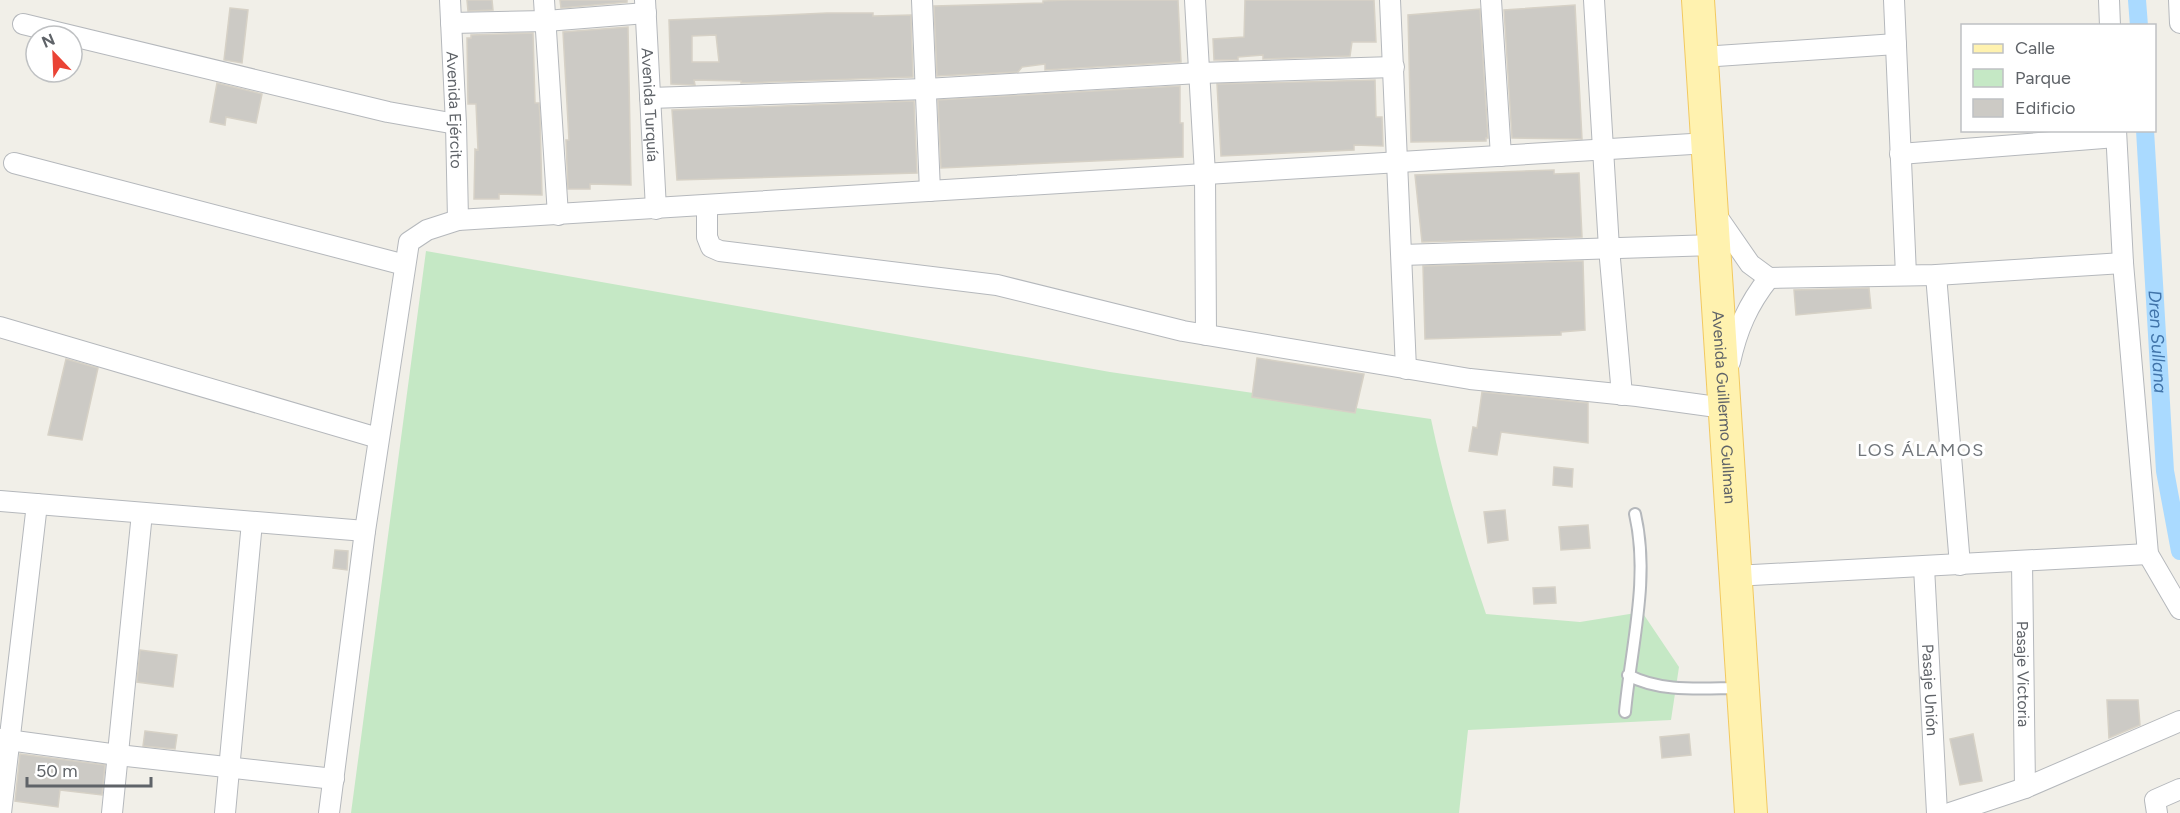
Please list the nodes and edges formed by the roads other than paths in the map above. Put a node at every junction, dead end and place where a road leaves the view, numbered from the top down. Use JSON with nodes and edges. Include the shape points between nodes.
{"nodes":[{"id":1,"x":450,"y":0,"type":"edge"},
{"id":2,"x":544,"y":0,"type":"edge"},
{"id":3,"x":922,"y":0,"type":"edge"},
{"id":4,"x":1195,"y":0,"type":"edge"},
{"id":5,"x":1390,"y":0,"type":"edge"},
{"id":6,"x":1491,"y":0,"type":"edge"},
{"id":7,"x":1594,"y":0,"type":"edge"},
{"id":8,"x":1698,"y":0,"type":"edge"},
{"id":9,"x":1894,"y":0,"type":"edge"},
{"id":10,"x":2109,"y":0,"type":"edge"},
{"id":11,"x":2179,"y":0,"type":"edge"},
{"id":12,"x":646,"y":6,"type":"edge"},
{"id":13,"x":546,"y":21,"type":"junction"},
{"id":14,"x":2180,"y":23,"type":"edge"},
{"id":15,"x":23,"y":24,"type":"dead end"},
{"id":16,"x":451,"y":24,"type":"junction"},
{"id":17,"x":2110,"y":24,"type":"edge"},
{"id":18,"x":1896,"y":44,"type":"junction"},
{"id":19,"x":1702,"y":57,"type":"junction"},
{"id":20,"x":1394,"y":67,"type":"junction"},
{"id":21,"x":1199,"y":73,"type":"junction"},
{"id":22,"x":926,"y":89,"type":"junction"},
{"id":23,"x":650,"y":98,"type":"junction"},
{"id":24,"x":456,"y":124,"type":"junction"},
{"id":25,"x":2116,"y":134,"type":"edge"},
{"id":26,"x":1708,"y":143,"type":"junction"},
{"id":27,"x":1602,"y":149,"type":"junction"},
{"id":28,"x":1900,"y":154,"type":"junction"},
{"id":29,"x":1501,"y":156,"type":"junction"},
{"id":30,"x":1398,"y":162,"type":"junction"},
{"id":31,"x":14,"y":163,"type":"dead end"},
{"id":32,"x":1205,"y":174,"type":"junction"},
{"id":33,"x":930,"y":191,"type":"junction"},
{"id":34,"x":707,"y":205,"type":"junction"},
{"id":35,"x":656,"y":209,"type":"junction"},
{"id":36,"x":1712,"y":209,"type":"junction"},
{"id":37,"x":558,"y":215,"type":"junction"},
{"id":38,"x":458,"y":220,"type":"junction"},
{"id":39,"x":1714,"y":245,"type":"junction"},
{"id":40,"x":1609,"y":248,"type":"junction"},
{"id":41,"x":1402,"y":255,"type":"junction"},
{"id":42,"x":2123,"y":262,"type":"junction"},
{"id":43,"x":405,"y":265,"type":"junction"},
{"id":44,"x":1906,"y":275,"type":"junction"},
{"id":45,"x":1936,"y":275,"type":"junction"},
{"id":46,"x":1769,"y":278,"type":"junction"},
{"id":47,"x":0,"y":327,"type":"edge"},
{"id":48,"x":1206,"y":335,"type":"junction"},
{"id":49,"x":1406,"y":369,"type":"junction"},
{"id":50,"x":1622,"y":394,"type":"junction"},
{"id":51,"x":1724,"y":398,"type":"junction"},
{"id":52,"x":378,"y":438,"type":"junction"},
{"id":53,"x":0,"y":501,"type":"edge"},
{"id":54,"x":37,"y":504,"type":"junction"},
{"id":55,"x":142,"y":513,"type":"junction"},
{"id":56,"x":1635,"y":513,"type":"dead end"},
{"id":57,"x":252,"y":522,"type":"junction"},
{"id":58,"x":365,"y":531,"type":"junction"},
{"id":59,"x":2148,"y":554,"type":"junction"},
{"id":60,"x":2022,"y":562,"type":"junction"},
{"id":61,"x":1960,"y":566,"type":"junction"},
{"id":62,"x":1924,"y":567,"type":"junction"},
{"id":63,"x":1735,"y":576,"type":"junction"},
{"id":64,"x":2180,"y":609,"type":"edge"},
{"id":65,"x":1628,"y":675,"type":"junction"},
{"id":66,"x":1742,"y":688,"type":"junction"},
{"id":67,"x":1625,"y":712,"type":"dead end"},
{"id":68,"x":2180,"y":721,"type":"edge"},
{"id":69,"x":5,"y":739,"type":"edge"},
{"id":70,"x":118,"y":755,"type":"junction"},
{"id":71,"x":229,"y":767,"type":"junction"},
{"id":72,"x":334,"y":779,"type":"junction"},
{"id":73,"x":2025,"y":788,"type":"junction"},
{"id":74,"x":2180,"y":789,"type":"edge"},
{"id":75,"x":2156,"y":807,"type":"edge"},
{"id":76,"x":2,"y":813,"type":"edge"},
{"id":77,"x":112,"y":813,"type":"edge"},
{"id":78,"x":225,"y":813,"type":"edge"},
{"id":79,"x":329,"y":813,"type":"edge"},
{"id":80,"x":1751,"y":813,"type":"edge"},
{"id":81,"x":1937,"y":813,"type":"edge"},
{"id":82,"x":1950,"y":813,"type":"edge"}],
"edges":[{"from":1,"to":16,"type":"street","name":"Avenida Ejército"},
{"from":2,"to":13,"type":"street"},
{"from":3,"to":22,"type":"street"},
{"from":4,"to":21,"type":"street"},
{"from":5,"to":20,"type":"street"},
{"from":6,"to":29,"type":"street"},
{"from":7,"to":27,"type":"street"},
{"from":8,"to":19,"type":"main road","name":"Avenida Guillermo Gullman"},
{"from":9,"to":18,"type":"street"},
{"from":10,"to":17,"type":"street"},
{"from":11,"to":14,"type":"street"},
{"from":12,"to":13,"type":"street"},
{"from":12,"to":23,"type":"street","name":"Avenida Turquía"},
{"from":13,"to":16,"type":"street"},
{"from":13,"to":37,"type":"street"},
{"from":15,"to":24,"type":"street","via":[[388,112]]},
{"from":16,"to":24,"type":"street","name":"Avenida Ejército"},
{"from":18,"to":19,"type":"street"},
{"from":18,"to":28,"type":"street"},
{"from":19,"to":26,"type":"main road","name":"Avenida Guillermo Gullman"},
{"from":20,"to":21,"type":"street"},
{"from":20,"to":30,"type":"street"},
{"from":21,"to":22,"type":"street"},
{"from":21,"to":32,"type":"street"},
{"from":22,"to":23,"type":"street"},
{"from":22,"to":33,"type":"street"},
{"from":23,"to":35,"type":"street","name":"Avenida Turquía"},
{"from":24,"to":38,"type":"street","name":"Avenida Ejército"},
{"from":25,"to":28,"type":"street"},
{"from":25,"to":42,"type":"street"},
{"from":26,"to":27,"type":"street"},
{"from":26,"to":36,"type":"main road","name":"Avenida Guillermo Gullman"},
{"from":27,"to":29,"type":"street"},
{"from":27,"to":40,"type":"street"},
{"from":28,"to":44,"type":"street"},
{"from":29,"to":30,"type":"street"},
{"from":30,"to":32,"type":"street"},
{"from":30,"to":41,"type":"street"},
{"from":31,"to":43,"type":"street"},
{"from":32,"to":33,"type":"street"},
{"from":32,"to":48,"type":"street"},
{"from":33,"to":34,"type":"street"},
{"from":34,"to":35,"type":"street"},
{"from":34,"to":48,"type":"street","via":[[707,237],[711,247],[720,251],[997,285]]},
{"from":35,"to":37,"type":"street"},
{"from":36,"to":39,"type":"main road","name":"Avenida Guillermo Gullman"},
{"from":36,"to":46,"type":"street","via":[[1750,264]]},
{"from":37,"to":38,"type":"street"},
{"from":38,"to":43,"type":"street","via":[[427,230],[409,242]]},
{"from":39,"to":40,"type":"street"},
{"from":39,"to":51,"type":"main road","name":"Avenida Guillermo Gullman"},
{"from":40,"to":41,"type":"street"},
{"from":40,"to":50,"type":"street"},
{"from":41,"to":49,"type":"street"},
{"from":42,"to":45,"type":"street"},
{"from":42,"to":59,"type":"street"},
{"from":43,"to":52,"type":"street"},
{"from":44,"to":45,"type":"street"},
{"from":44,"to":46,"type":"street"},
{"from":45,"to":61,"type":"street"},
{"from":46,"to":51,"type":"street","via":[[1749,306],[1736,334]]},
{"from":47,"to":52,"type":"street"},
{"from":48,"to":49,"type":"street"},
{"from":49,"to":50,"type":"street"},
{"from":50,"to":51,"type":"street"},
{"from":51,"to":63,"type":"main road","name":"Avenida Guillermo Gullman"},
{"from":52,"to":58,"type":"street"},
{"from":53,"to":54,"type":"street"},
{"from":54,"to":55,"type":"street"},
{"from":54,"to":69,"type":"street"},
{"from":55,"to":57,"type":"street"},
{"from":55,"to":70,"type":"street"},
{"from":56,"to":65,"type":"lane","via":[[1642,565]]},
{"from":57,"to":58,"type":"street"},
{"from":57,"to":71,"type":"street"},
{"from":58,"to":72,"type":"street"},
{"from":59,"to":60,"type":"street"},
{"from":59,"to":64,"type":"street"},
{"from":60,"to":61,"type":"street"},
{"from":60,"to":73,"type":"street","name":"Pasaje Victoria"},
{"from":61,"to":62,"type":"street"},
{"from":62,"to":63,"type":"street"},
{"from":62,"to":81,"type":"street","name":"Pasaje Unión"},
{"from":63,"to":66,"type":"main road","name":"Avenida Guillermo Gullman"},
{"from":65,"to":66,"type":"lane","via":[[1679,688]]},
{"from":65,"to":67,"type":"lane"},
{"from":66,"to":80,"type":"main road","name":"Avenida Guillermo Gullman"},
{"from":68,"to":73,"type":"street"},
{"from":69,"to":70,"type":"street"},
{"from":69,"to":76,"type":"street"},
{"from":70,"to":71,"type":"street"},
{"from":70,"to":77,"type":"street"},
{"from":71,"to":72,"type":"street"},
{"from":71,"to":78,"type":"street"},
{"from":72,"to":79,"type":"street"},
{"from":73,"to":82,"type":"street"},
{"from":74,"to":75,"type":"street"}]}
